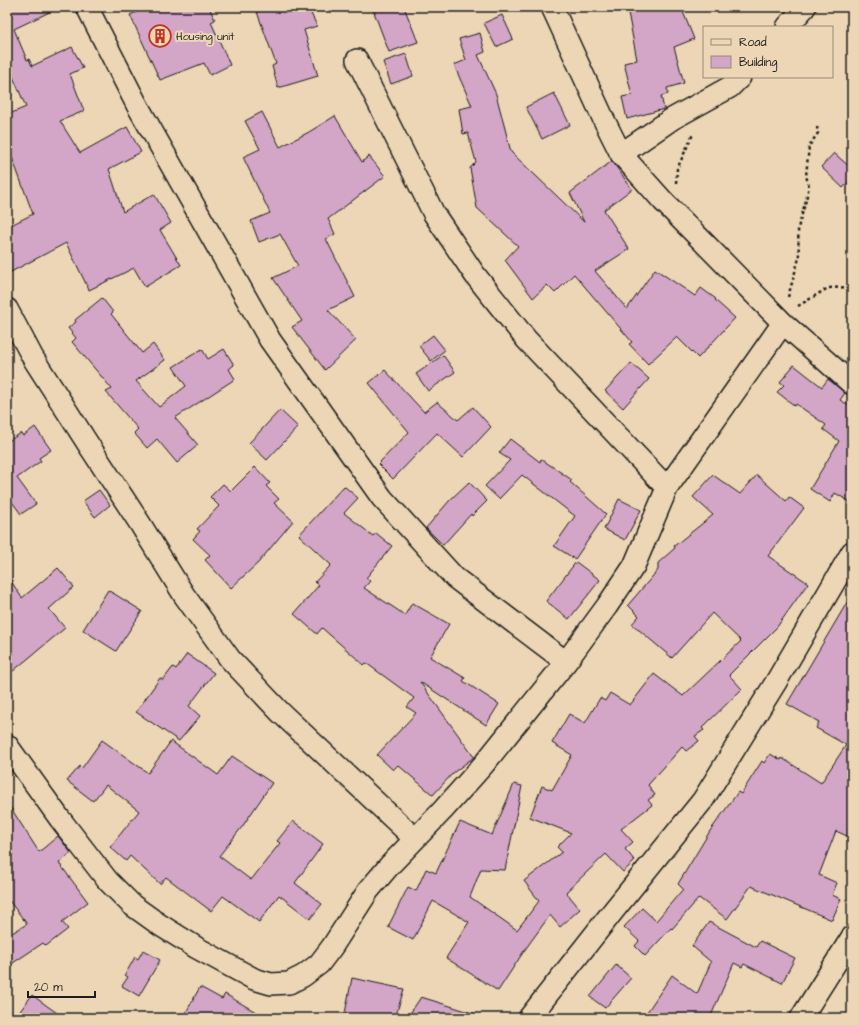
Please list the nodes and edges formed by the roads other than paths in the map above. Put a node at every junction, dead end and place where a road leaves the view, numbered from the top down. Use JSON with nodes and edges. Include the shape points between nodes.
{"nodes":[{"id":1,"x":87,"y":7,"type":"edge"},
{"id":2,"x":552,"y":7,"type":"edge"},
{"id":3,"x":805,"y":7,"type":"edge"},
{"id":4,"x":787,"y":26,"type":"edge"},
{"id":5,"x":357,"y":60,"type":"dead end"},
{"id":6,"x":739,"y":78,"type":"edge"},
{"id":7,"x":621,"y":154,"type":"junction"},
{"id":8,"x":7,"y":309,"type":"edge"},
{"id":9,"x":783,"y":323,"type":"junction"},
{"id":10,"x":852,"y":384,"type":"edge"},
{"id":11,"x":667,"y":488,"type":"junction"},
{"id":12,"x":852,"y":552,"type":"edge"},
{"id":13,"x":566,"y":662,"type":"junction"},
{"id":14,"x":7,"y":745,"type":"edge"},
{"id":15,"x":415,"y":839,"type":"junction"},
{"id":16,"x":852,"y":937,"type":"edge"},
{"id":17,"x":529,"y":1018,"type":"edge"},
{"id":18,"x":801,"y":1018,"type":"edge"}],
"edges":[{"from":1,"to":13,"type":"street","via":[[143,117],[270,340],[382,498],[455,578]]},
{"from":2,"to":7,"type":"street"},
{"from":3,"to":4,"type":"street"},
{"from":5,"to":11,"type":"street","via":[[434,214],[475,275],[526,339]]},
{"from":6,"to":7,"type":"street","via":[[730,87],[672,118]]},
{"from":7,"to":9,"type":"street","via":[[663,201]]},
{"from":8,"to":15,"type":"street","via":[[33,358],[184,595],[230,659],[280,712]]},
{"from":9,"to":10,"type":"street"},
{"from":9,"to":11,"type":"street"},
{"from":11,"to":13,"type":"street","via":[[634,566]]},
{"from":12,"to":17,"type":"street","via":[[703,800]]},
{"from":13,"to":15,"type":"street","via":[[484,764]]},
{"from":14,"to":15,"type":"street","via":[[108,881],[132,905],[197,948],[254,979],[271,984],[289,983],[319,964],[368,891]]},
{"from":16,"to":18,"type":"street"}]}
